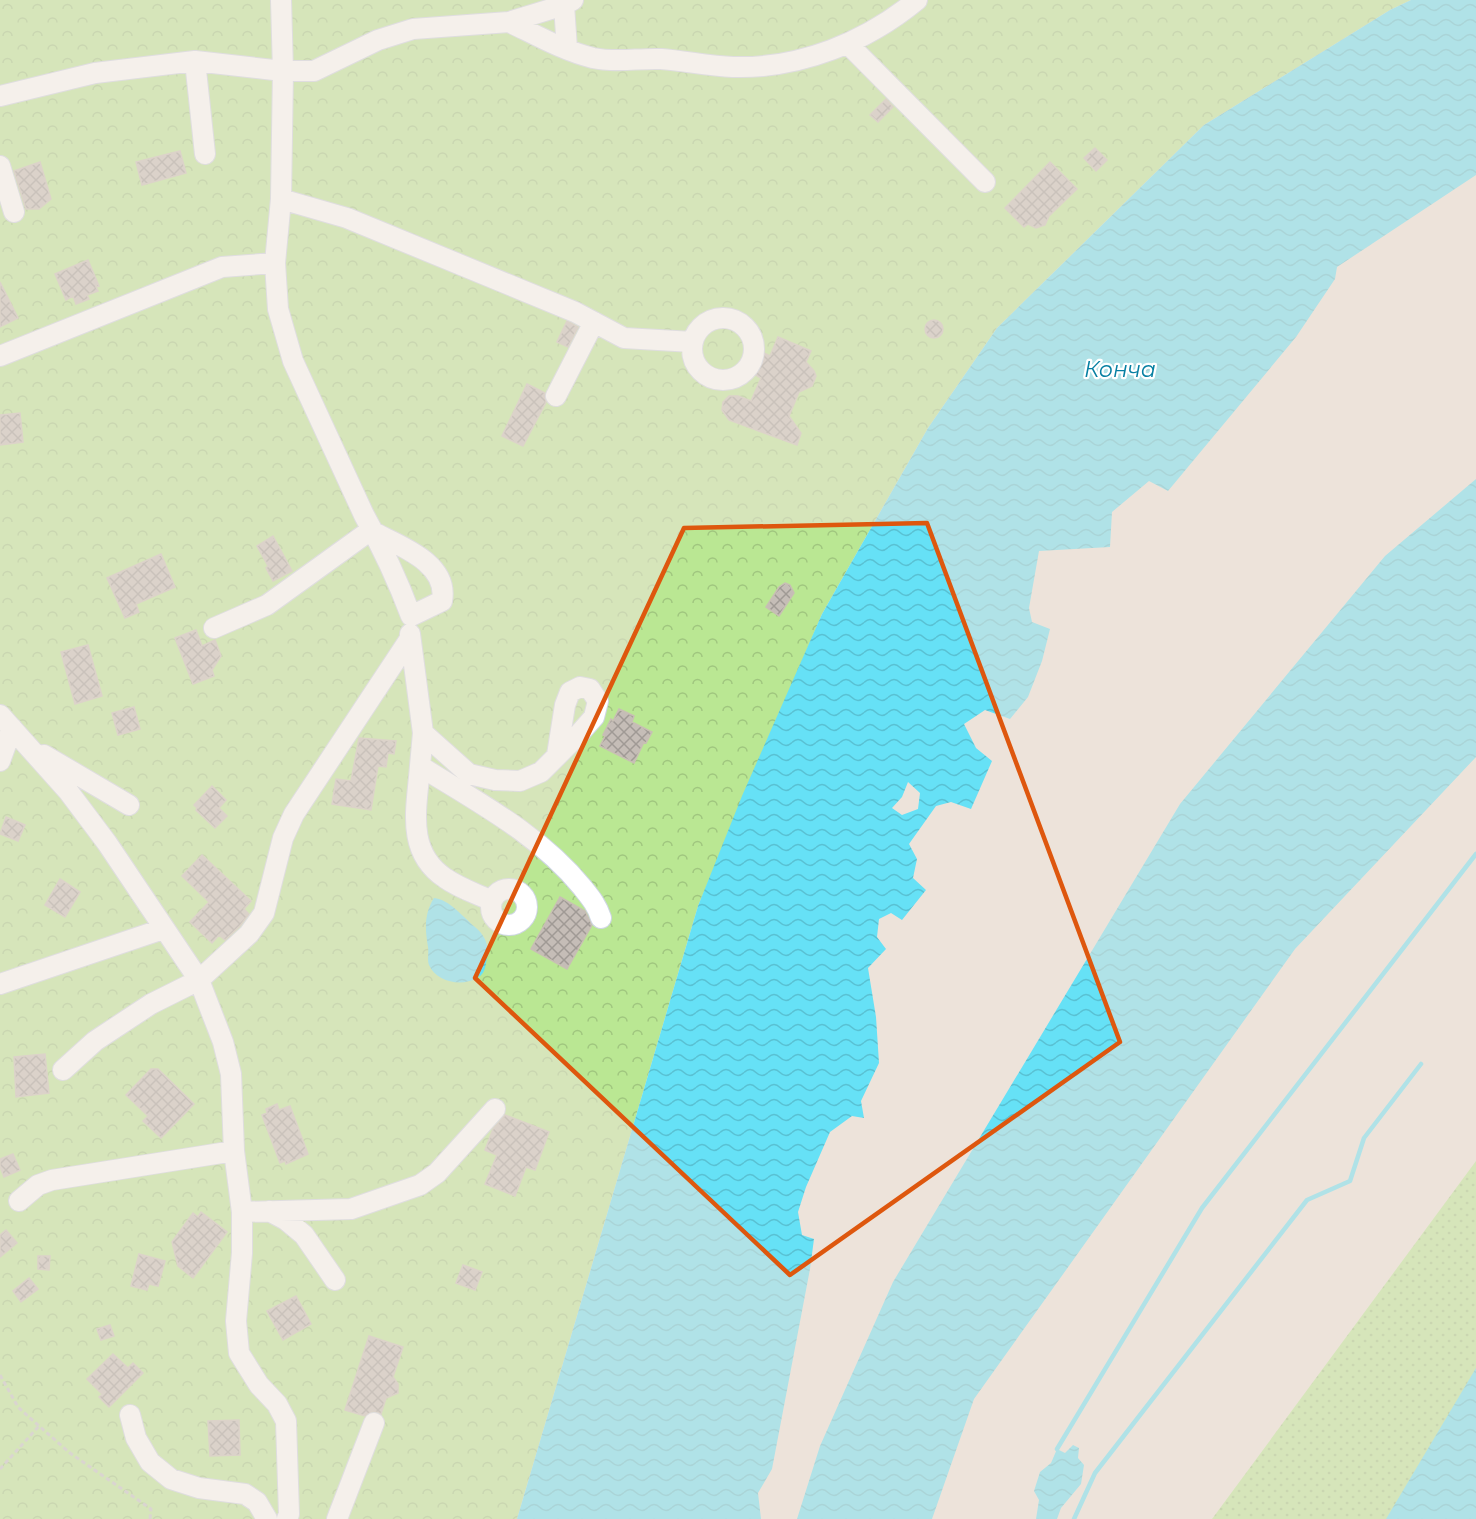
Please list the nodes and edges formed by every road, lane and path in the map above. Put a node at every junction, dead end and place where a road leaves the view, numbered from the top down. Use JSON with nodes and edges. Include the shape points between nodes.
{"nodes":[{"id":1,"x":281,"y":0,"type":"edge"},
{"id":2,"x":917,"y":0,"type":"edge"},
{"id":3,"x":568,"y":3,"type":"edge"},
{"id":4,"x":509,"y":22,"type":"junction"},
{"id":5,"x":848,"y":44,"type":"junction"},
{"id":6,"x":567,"y":49,"type":"junction"},
{"id":7,"x":195,"y":61,"type":"junction"},
{"id":8,"x":283,"y":71,"type":"junction"},
{"id":9,"x":0,"y":96,"type":"edge"},
{"id":10,"x":205,"y":154,"type":"dead end"},
{"id":11,"x":0,"y":166,"type":"edge"},
{"id":12,"x":985,"y":182,"type":"dead end"},
{"id":13,"x":281,"y":199,"type":"junction"},
{"id":14,"x":14,"y":212,"type":"dead end"},
{"id":15,"x":275,"y":263,"type":"junction"},
{"id":16,"x":594,"y":321,"type":"junction"},
{"id":17,"x":693,"y":342,"type":"dead end"},
{"id":18,"x":0,"y":356,"type":"edge"},
{"id":19,"x":556,"y":396,"type":"dead end"},
{"id":20,"x":374,"y":532,"type":"junction"},
{"id":21,"x":411,"y":616,"type":"junction"},
{"id":22,"x":214,"y":628,"type":"dead end"},
{"id":23,"x":409,"y":640,"type":"junction"},
{"id":24,"x":6,"y":722,"type":"edge"},
{"id":25,"x":423,"y":733,"type":"junction"},
{"id":26,"x":30,"y":747,"type":"junction"},
{"id":27,"x":557,"y":755,"type":"dead end"},
{"id":28,"x":0,"y":761,"type":"edge"},
{"id":29,"x":420,"y":766,"type":"junction"},
{"id":30,"x":129,"y":805,"type":"dead end"},
{"id":31,"x":492,"y":901,"type":"dead end"},
{"id":32,"x":601,"y":918,"type":"dead end"},
{"id":33,"x":163,"y":929,"type":"junction"},
{"id":34,"x":199,"y":980,"type":"junction"},
{"id":35,"x":0,"y":984,"type":"edge"},
{"id":36,"x":63,"y":1070,"type":"dead end"},
{"id":37,"x":495,"y":1109,"type":"dead end"},
{"id":38,"x":234,"y":1151,"type":"junction"},
{"id":39,"x":19,"y":1201,"type":"dead end"},
{"id":40,"x":269,"y":1211,"type":"junction"},
{"id":41,"x":242,"y":1212,"type":"junction"},
{"id":42,"x":335,"y":1280,"type":"dead end"},
{"id":43,"x":0,"y":1375,"type":"edge"},
{"id":44,"x":130,"y":1415,"type":"dead end"},
{"id":45,"x":374,"y":1423,"type":"dead end"},
{"id":46,"x":39,"y":1426,"type":"junction"},
{"id":47,"x":0,"y":1469,"type":"edge"},
{"id":48,"x":150,"y":1519,"type":"edge"},
{"id":49,"x":267,"y":1519,"type":"edge"},
{"id":50,"x":287,"y":1519,"type":"edge"},
{"id":51,"x":338,"y":1519,"type":"edge"}],
"edges":[{"from":1,"to":8,"type":"street"},
{"from":2,"to":5,"type":"street","via":[[898,16]]},
{"from":3,"to":4,"type":"street"},
{"from":3,"to":6,"type":"street"},
{"from":4,"to":6,"type":"street"},
{"from":4,"to":8,"type":"street","via":[[413,29],[378,40],[314,71]]},
{"from":5,"to":6,"type":"street","via":[[790,64],[734,67],[658,59],[593,58]]},
{"from":5,"to":12,"type":"street"},
{"from":7,"to":8,"type":"street"},
{"from":7,"to":9,"type":"street","via":[[95,73]]},
{"from":7,"to":10,"type":"street"},
{"from":8,"to":13,"type":"street"},
{"from":11,"to":14,"type":"street"},
{"from":13,"to":15,"type":"street"},
{"from":13,"to":16,"type":"street","via":[[347,218]]},
{"from":15,"to":18,"type":"street","via":[[222,267]]},
{"from":15,"to":20,"type":"street","via":[[278,309],[293,361]]},
{"from":16,"to":17,"type":"street","via":[[624,338]]},
{"from":16,"to":19,"type":"street"},
{"from":20,"to":21,"type":"street"},
{"from":20,"to":21,"type":"street","via":[[434,568],[443,592],[442,601]]},
{"from":20,"to":22,"type":"street","via":[[267,605]]},
{"from":21,"to":23,"type":"street"},
{"from":23,"to":25,"type":"street"},
{"from":23,"to":34,"type":"street","via":[[294,814],[283,838],[264,913],[249,934]]},
{"from":24,"to":26,"type":"street"},
{"from":24,"to":28,"type":"street"},
{"from":25,"to":27,"type":"street","via":[[469,774],[495,780],[520,782],[541,772]]},
{"from":25,"to":29,"type":"street"},
{"from":26,"to":30,"type":"street"},
{"from":26,"to":33,"type":"street","via":[[107,843]]},
{"from":29,"to":31,"type":"street","via":[[415,831],[426,861],[445,878]]},
{"from":29,"to":32,"type":"street","via":[[534,839],[565,867],[597,906]]},
{"from":33,"to":34,"type":"street"},
{"from":33,"to":35,"type":"street"},
{"from":34,"to":36,"type":"street","via":[[151,1004],[95,1041]]},
{"from":34,"to":38,"type":"street","via":[[231,1074]]},
{"from":37,"to":40,"type":"street","via":[[437,1173],[420,1185],[351,1209]]},
{"from":38,"to":39,"type":"street","via":[[52,1180],[38,1185]]},
{"from":38,"to":41,"type":"street"},
{"from":40,"to":41,"type":"street"},
{"from":40,"to":42,"type":"street","via":[[304,1235]]},
{"from":41,"to":50,"type":"street","via":[[239,1353],[286,1422]]},
{"from":43,"to":46,"type":"path","via":[[18,1407]]},
{"from":44,"to":49,"type":"street","via":[[136,1438],[150,1462],[171,1479],[199,1488],[245,1494],[257,1502]]},
{"from":45,"to":51,"type":"street"},
{"from":46,"to":47,"type":"path"},
{"from":46,"to":48,"type":"path","via":[[70,1453],[151,1509]]}]}
